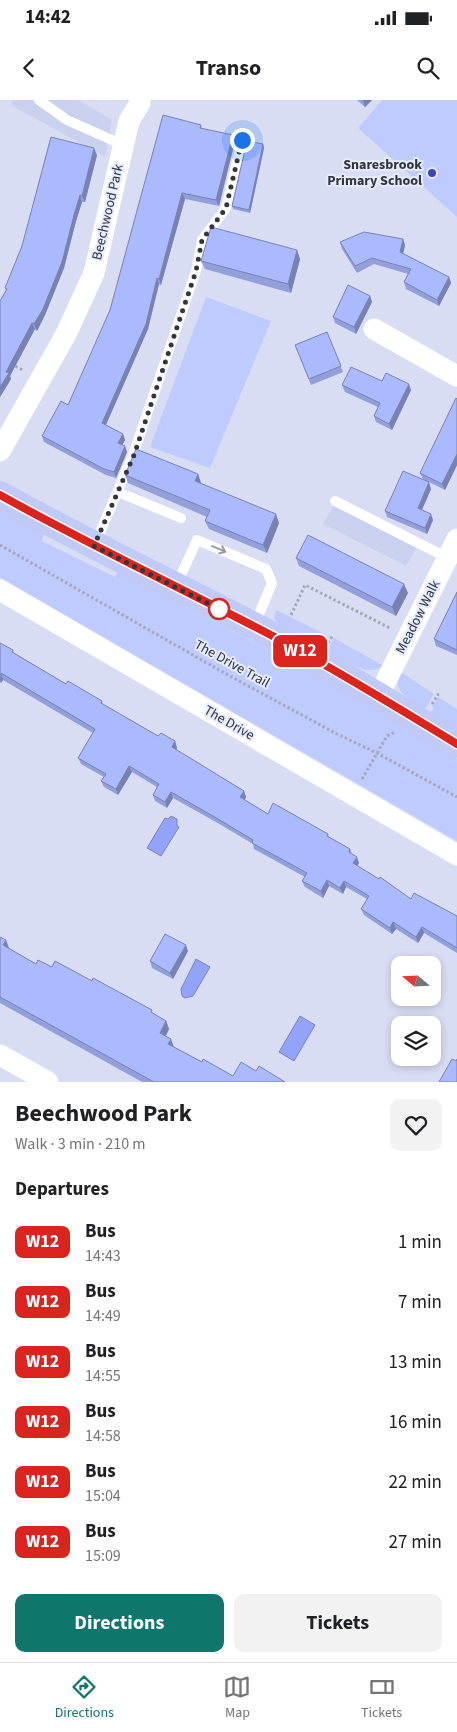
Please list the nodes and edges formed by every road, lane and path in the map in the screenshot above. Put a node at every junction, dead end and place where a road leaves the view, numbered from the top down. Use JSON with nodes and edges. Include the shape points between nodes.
{"nodes":[{"id":1,"x":40,"y":100,"type":"edge"},
{"id":2,"x":138,"y":101,"type":"edge"},
{"id":3,"x":242,"y":140,"type":"dead end"},
{"id":4,"x":123,"y":145,"type":"junction"},
{"id":5,"x":374,"y":329,"type":"dead end"},
{"id":6,"x":8,"y":362,"type":"edge"},
{"id":7,"x":457,"y":376,"type":"edge"},
{"id":8,"x":42,"y":380,"type":"junction"},
{"id":9,"x":0,"y":451,"type":"edge"},
{"id":10,"x":118,"y":492,"type":"junction"},
{"id":11,"x":0,"y":495,"type":"edge"},
{"id":12,"x":335,"y":501,"type":"dead end"},
{"id":13,"x":181,"y":518,"type":"dead end"},
{"id":14,"x":457,"y":539,"type":"edge"},
{"id":15,"x":0,"y":545,"type":"edge"},
{"id":16,"x":94,"y":546,"type":"junction"},
{"id":17,"x":448,"y":558,"type":"junction"},
{"id":18,"x":176,"y":587,"type":"junction"},
{"id":19,"x":0,"y":590,"type":"edge"},
{"id":20,"x":291,"y":615,"type":"dead end"},
{"id":21,"x":254,"y":627,"type":"junction"},
{"id":22,"x":392,"y":629,"type":"dead end"},
{"id":23,"x":378,"y":695,"type":"junction"},
{"id":24,"x":401,"y":732,"type":"dead end"},
{"id":25,"x":457,"y":744,"type":"edge"},
{"id":26,"x":377,"y":753,"type":"junction"},
{"id":27,"x":354,"y":795,"type":"junction"},
{"id":28,"x":457,"y":797,"type":"edge"},
{"id":29,"x":457,"y":855,"type":"edge"},
{"id":30,"x":0,"y":1055,"type":"edge"},
{"id":31,"x":48,"y":1082,"type":"edge"}],
"edges":[{"from":1,"to":4,"type":"lane","via":[[67,120]]},
{"from":2,"to":4,"type":"street","name":"Beechwood Park"},
{"from":3,"to":10,"type":"lane","via":[[226,208],[202,240],[196,271],[134,455]]},
{"from":4,"to":8,"type":"street","name":"Beechwood Park","via":[[94,274]]},
{"from":5,"to":7,"type":"street"},
{"from":6,"to":8,"type":"path"},
{"from":8,"to":9,"type":"street","name":"Beechwood Park"},
{"from":10,"to":13,"type":"lane"},
{"from":10,"to":16,"type":"lane"},
{"from":11,"to":16,"type":"main road"},
{"from":12,"to":17,"type":"lane"},
{"from":14,"to":17,"type":"street","name":"Meadow Walk"},
{"from":15,"to":26,"type":"path","name":"The Drive Trail","via":[[228,675]]},
{"from":16,"to":18,"type":"main road"},
{"from":17,"to":23,"type":"street","name":"Meadow Walk"},
{"from":18,"to":21,"type":"main road"},
{"from":18,"to":21,"type":"lane","one_way":true,"via":[[197,540],[266,569],[272,583]]},
{"from":19,"to":27,"type":"street","name":"The Drive"},
{"from":20,"to":22,"type":"path","via":[[305,584]]},
{"from":21,"to":23,"type":"main road"},
{"from":23,"to":25,"type":"main road"},
{"from":24,"to":26,"type":"path","via":[[387,736]]},
{"from":26,"to":27,"type":"path"},
{"from":26,"to":28,"type":"path","name":"The Drive Trail"},
{"from":27,"to":29,"type":"street","name":"The Drive"},
{"from":30,"to":31,"type":"street"}]}
